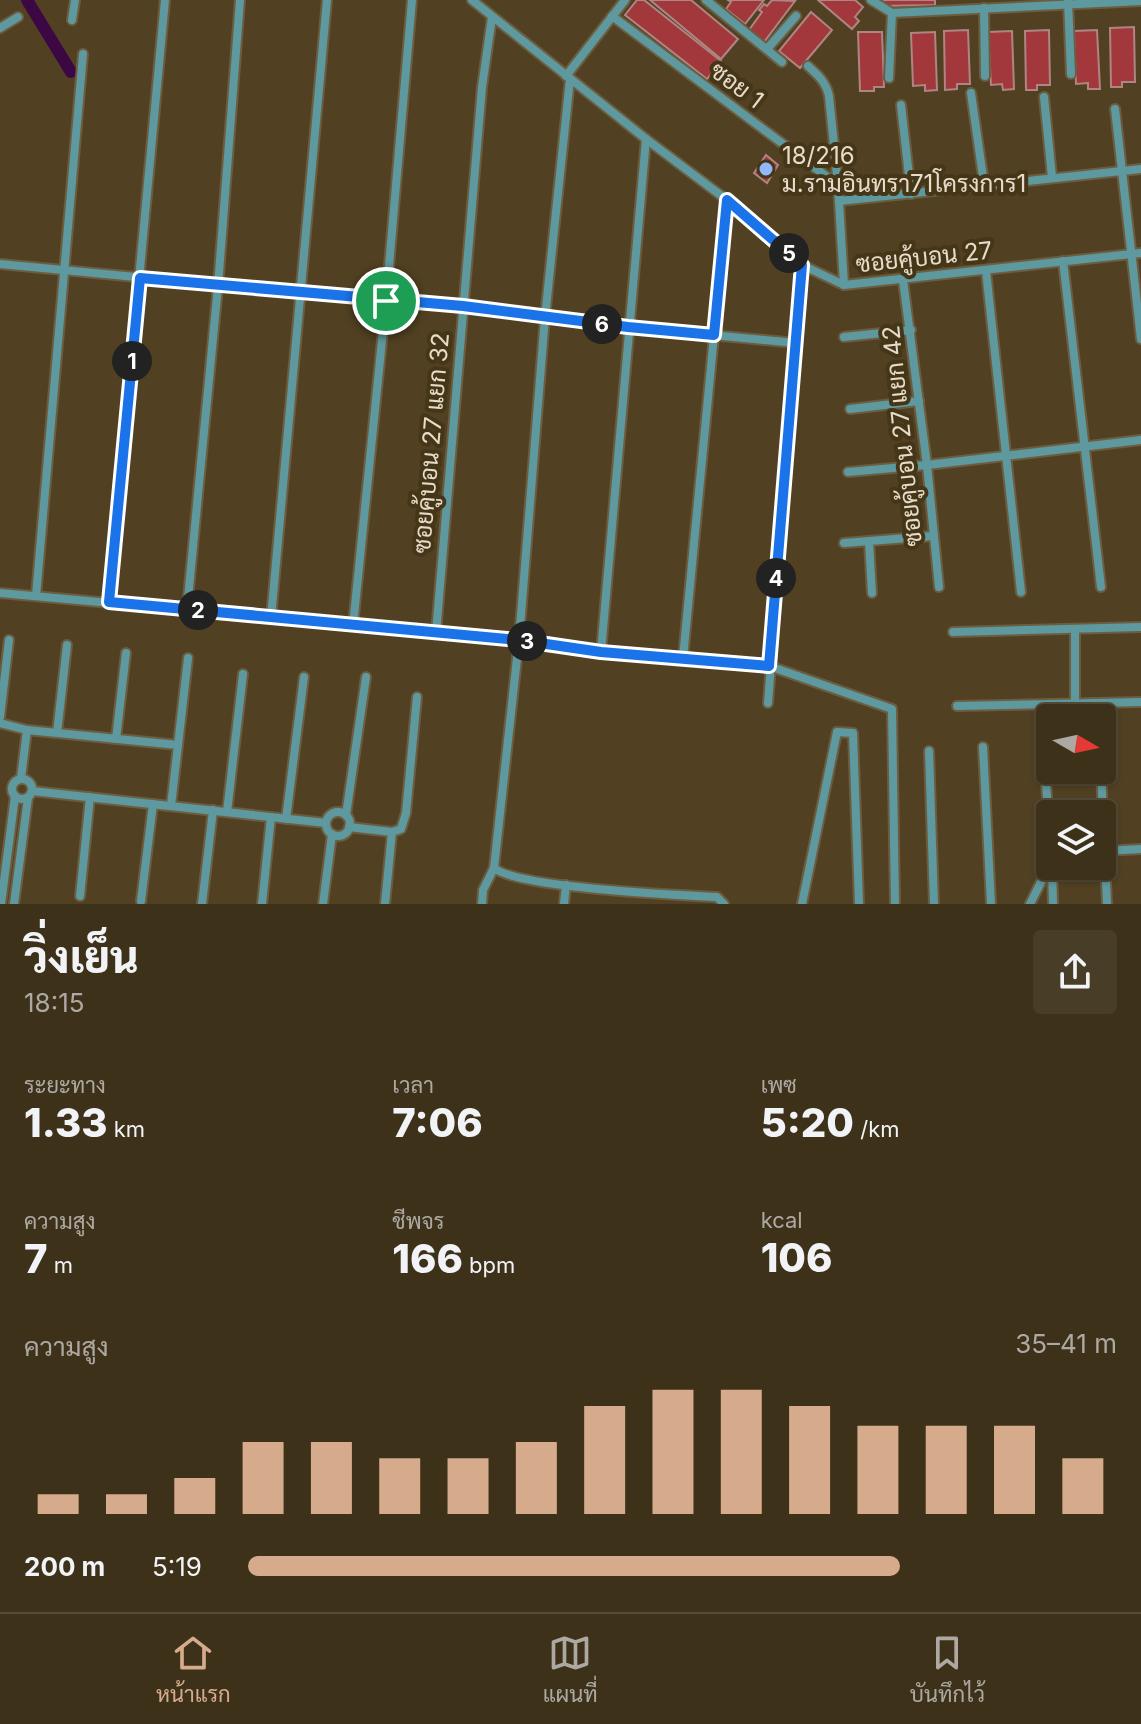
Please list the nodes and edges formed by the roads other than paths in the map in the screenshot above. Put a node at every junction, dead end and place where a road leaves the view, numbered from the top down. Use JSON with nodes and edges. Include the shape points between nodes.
{"nodes":[{"id":1,"x":75,"y":0,"type":"edge"},
{"id":2,"x":165,"y":0,"type":"edge"},
{"id":3,"x":240,"y":0,"type":"edge"},
{"id":4,"x":327,"y":0,"type":"edge"},
{"id":5,"x":412,"y":0,"type":"edge"},
{"id":6,"x":472,"y":0,"type":"edge"},
{"id":7,"x":625,"y":0,"type":"edge"},
{"id":8,"x":871,"y":0,"type":"edge"},
{"id":9,"x":711,"y":1,"type":"edge"},
{"id":10,"x":1141,"y":1,"type":"edge"},
{"id":11,"x":1068,"y":2,"type":"edge"},
{"id":12,"x":965,"y":4,"type":"edge"},
{"id":13,"x":984,"y":8,"type":"junction"},
{"id":14,"x":892,"y":13,"type":"junction"},
{"id":15,"x":612,"y":16,"type":"junction"},
{"id":16,"x":796,"y":16,"type":"dead end"},
{"id":17,"x":18,"y":17,"type":"dead end"},
{"id":18,"x":492,"y":17,"type":"junction"},
{"id":19,"x":72,"y":20,"type":"dead end"},
{"id":20,"x":0,"y":28,"type":"edge"},
{"id":21,"x":767,"y":49,"type":"junction"},
{"id":22,"x":83,"y":54,"type":"dead end"},
{"id":23,"x":782,"y":62,"type":"dead end"},
{"id":24,"x":808,"y":66,"type":"dead end"},
{"id":25,"x":1071,"y":74,"type":"dead end"},
{"id":26,"x":985,"y":76,"type":"dead end"},
{"id":27,"x":568,"y":78,"type":"junction"},
{"id":28,"x":889,"y":78,"type":"dead end"},
{"id":29,"x":971,"y":93,"type":"dead end"},
{"id":30,"x":1044,"y":97,"type":"dead end"},
{"id":31,"x":901,"y":105,"type":"dead end"},
{"id":32,"x":1115,"y":109,"type":"dead end"},
{"id":33,"x":646,"y":139,"type":"junction"},
{"id":34,"x":1141,"y":169,"type":"edge"},
{"id":35,"x":1120,"y":172,"type":"junction"},
{"id":36,"x":1052,"y":177,"type":"junction"},
{"id":37,"x":984,"y":184,"type":"junction"},
{"id":38,"x":838,"y":185,"type":"junction"},
{"id":39,"x":911,"y":194,"type":"junction"},
{"id":40,"x":727,"y":200,"type":"junction"},
{"id":41,"x":839,"y":201,"type":"junction"},
{"id":42,"x":1141,"y":253,"type":"edge"},
{"id":43,"x":1130,"y":255,"type":"junction"},
{"id":44,"x":1063,"y":261,"type":"junction"},
{"id":45,"x":0,"y":264,"type":"edge"},
{"id":46,"x":802,"y":265,"type":"junction"},
{"id":47,"x":63,"y":271,"type":"junction"},
{"id":48,"x":986,"y":271,"type":"junction"},
{"id":49,"x":140,"y":278,"type":"junction"},
{"id":50,"x":903,"y":280,"type":"junction"},
{"id":51,"x":844,"y":285,"type":"junction"},
{"id":52,"x":218,"y":286,"type":"junction"},
{"id":53,"x":302,"y":292,"type":"junction"},
{"id":54,"x":386,"y":301,"type":"junction"},
{"id":55,"x":463,"y":306,"type":"junction"},
{"id":56,"x":545,"y":317,"type":"junction"},
{"id":57,"x":628,"y":327,"type":"junction"},
{"id":58,"x":911,"y":330,"type":"junction"},
{"id":59,"x":714,"y":335,"type":"junction"},
{"id":60,"x":844,"y":337,"type":"dead end"},
{"id":61,"x":1141,"y":339,"type":"edge"},
{"id":62,"x":796,"y":343,"type":"junction"},
{"id":63,"x":919,"y":401,"type":"junction"},
{"id":64,"x":850,"y":409,"type":"dead end"},
{"id":65,"x":1141,"y":440,"type":"edge"},
{"id":66,"x":1086,"y":446,"type":"junction"},
{"id":67,"x":1006,"y":456,"type":"junction"},
{"id":68,"x":927,"y":465,"type":"junction"},
{"id":69,"x":848,"y":472,"type":"dead end"},
{"id":70,"x":933,"y":536,"type":"junction"},
{"id":71,"x":869,"y":542,"type":"junction"},
{"id":72,"x":844,"y":543,"type":"dead end"},
{"id":73,"x":939,"y":587,"type":"dead end"},
{"id":74,"x":1101,"y":587,"type":"dead end"},
{"id":75,"x":1021,"y":592,"type":"dead end"},
{"id":76,"x":0,"y":593,"type":"edge"},
{"id":77,"x":872,"y":593,"type":"dead end"},
{"id":78,"x":36,"y":596,"type":"junction"},
{"id":79,"x":109,"y":602,"type":"junction"},
{"id":80,"x":187,"y":609,"type":"junction"},
{"id":81,"x":271,"y":618,"type":"junction"},
{"id":82,"x":353,"y":626,"type":"junction"},
{"id":83,"x":1141,"y":627,"type":"edge"},
{"id":84,"x":1075,"y":629,"type":"junction"},
{"id":85,"x":953,"y":632,"type":"dead end"},
{"id":86,"x":436,"y":633,"type":"junction"},
{"id":87,"x":9,"y":640,"type":"dead end"},
{"id":88,"x":519,"y":640,"type":"junction"},
{"id":89,"x":67,"y":645,"type":"dead end"},
{"id":90,"x":601,"y":652,"type":"junction"},
{"id":91,"x":126,"y":653,"type":"dead end"},
{"id":92,"x":188,"y":658,"type":"dead end"},
{"id":93,"x":683,"y":658,"type":"junction"},
{"id":94,"x":769,"y":666,"type":"junction"},
{"id":95,"x":243,"y":674,"type":"dead end"},
{"id":96,"x":304,"y":677,"type":"dead end"},
{"id":97,"x":366,"y":677,"type":"dead end"},
{"id":98,"x":417,"y":697,"type":"dead end"},
{"id":99,"x":1141,"y":702,"type":"edge"},
{"id":100,"x":768,"y":703,"type":"dead end"},
{"id":101,"x":1075,"y":704,"type":"joint"},
{"id":102,"x":1036,"y":705,"type":"edge"},
{"id":103,"x":957,"y":706,"type":"dead end"},
{"id":104,"x":0,"y":717,"type":"edge"},
{"id":105,"x":0,"y":723,"type":"edge"},
{"id":106,"x":27,"y":730,"type":"junction"},
{"id":107,"x":57,"y":733,"type":"junction"},
{"id":108,"x":116,"y":739,"type":"junction"},
{"id":109,"x":178,"y":745,"type":"junction"},
{"id":110,"x":983,"y":747,"type":"dead end"},
{"id":111,"x":929,"y":751,"type":"dead end"},
{"id":112,"x":21,"y":778,"type":"junction"},
{"id":113,"x":30,"y":794,"type":"junction"},
{"id":114,"x":15,"y":796,"type":"junction"},
{"id":115,"x":90,"y":797,"type":"junction"},
{"id":116,"x":153,"y":804,"type":"junction"},
{"id":117,"x":171,"y":806,"type":"junction"},
{"id":118,"x":213,"y":810,"type":"junction"},
{"id":119,"x":227,"y":812,"type":"junction"},
{"id":120,"x":346,"y":815,"type":"junction"},
{"id":121,"x":271,"y":817,"type":"junction"},
{"id":122,"x":286,"y":819,"type":"junction"},
{"id":123,"x":326,"y":823,"type":"junction"},
{"id":124,"x":349,"y":827,"type":"junction"},
{"id":125,"x":392,"y":832,"type":"junction"},
{"id":126,"x":332,"y":834,"type":"junction"},
{"id":127,"x":1141,"y":849,"type":"edge"},
{"id":128,"x":1116,"y":850,"type":"edge"},
{"id":129,"x":494,"y":868,"type":"junction"},
{"id":130,"x":1043,"y":880,"type":"edge"},
{"id":131,"x":1052,"y":880,"type":"edge"},
{"id":132,"x":1105,"y":880,"type":"edge"},
{"id":133,"x":566,"y":885,"type":"junction"},
{"id":134,"x":643,"y":893,"type":"junction"},
{"id":135,"x":80,"y":896,"type":"dead end"},
{"id":136,"x":141,"y":901,"type":"dead end"},
{"id":137,"x":1,"y":904,"type":"edge"},
{"id":138,"x":14,"y":904,"type":"edge"},
{"id":139,"x":202,"y":904,"type":"edge"},
{"id":140,"x":262,"y":904,"type":"edge"},
{"id":141,"x":323,"y":904,"type":"edge"},
{"id":142,"x":385,"y":904,"type":"edge"},
{"id":143,"x":482,"y":904,"type":"edge"},
{"id":144,"x":564,"y":904,"type":"edge"},
{"id":145,"x":642,"y":904,"type":"edge"},
{"id":146,"x":724,"y":904,"type":"edge"},
{"id":147,"x":802,"y":904,"type":"edge"},
{"id":148,"x":859,"y":904,"type":"edge"},
{"id":149,"x":895,"y":904,"type":"edge"},
{"id":150,"x":934,"y":904,"type":"edge"},
{"id":151,"x":991,"y":904,"type":"edge"},
{"id":152,"x":1030,"y":904,"type":"edge"},
{"id":153,"x":1053,"y":904,"type":"edge"},
{"id":154,"x":1107,"y":904,"type":"edge"}],
"edges":[{"from":1,"to":19,"type":"street"},
{"from":2,"to":49,"type":"street"},
{"from":3,"to":52,"type":"street"},
{"from":4,"to":53,"type":"street"},
{"from":5,"to":54,"type":"street"},
{"from":6,"to":18,"type":"street","name":"ซอยคู้บอน 27"},
{"from":7,"to":15,"type":"street"},
{"from":8,"to":14,"type":"street"},
{"from":9,"to":21,"type":"street"},
{"from":10,"to":11,"type":"street"},
{"from":11,"to":13,"type":"street"},
{"from":11,"to":25,"type":"street"},
{"from":12,"to":13,"type":"street"},
{"from":12,"to":14,"type":"street"},
{"from":13,"to":26,"type":"street"},
{"from":14,"to":28,"type":"street"},
{"from":15,"to":27,"type":"street"},
{"from":15,"to":38,"type":"street","name":"ซอย 1"},
{"from":16,"to":21,"type":"street"},
{"from":17,"to":20,"type":"street"},
{"from":18,"to":27,"type":"street","name":"ซอยคู้บอน 27"},
{"from":18,"to":55,"type":"street","name":"ซอยคู้บอน 27 แยก 32"},
{"from":21,"to":23,"type":"street"},
{"from":22,"to":47,"type":"street"},
{"from":24,"to":38,"type":"street","via":[[827,87]]},
{"from":27,"to":33,"type":"street","name":"ซอยคู้บอน 27"},
{"from":27,"to":56,"type":"street"},
{"from":29,"to":37,"type":"street"},
{"from":30,"to":36,"type":"street"},
{"from":31,"to":39,"type":"street"},
{"from":32,"to":35,"type":"street"},
{"from":33,"to":40,"type":"street","name":"ซอยคู้บอน 27"},
{"from":33,"to":57,"type":"street"},
{"from":34,"to":35,"type":"street"},
{"from":35,"to":36,"type":"street"},
{"from":35,"to":43,"type":"street"},
{"from":36,"to":37,"type":"street"},
{"from":37,"to":39,"type":"street"},
{"from":38,"to":41,"type":"street"},
{"from":39,"to":41,"type":"street"},
{"from":40,"to":46,"type":"street","name":"ซอยคู้บอน 27"},
{"from":40,"to":59,"type":"street"},
{"from":41,"to":51,"type":"street"},
{"from":42,"to":43,"type":"street","name":"ซอยคู้บอน 27"},
{"from":43,"to":44,"type":"street","name":"ซอยคู้บอน 27"},
{"from":43,"to":61,"type":"street"},
{"from":44,"to":48,"type":"street","name":"ซอยคู้บอน 27"},
{"from":44,"to":66,"type":"street"},
{"from":45,"to":47,"type":"street"},
{"from":46,"to":51,"type":"street","name":"ซอยคู้บอน 27"},
{"from":46,"to":62,"type":"street"},
{"from":47,"to":49,"type":"street"},
{"from":47,"to":78,"type":"street"},
{"from":48,"to":50,"type":"street","name":"ซอยคู้บอน 27"},
{"from":48,"to":67,"type":"street"},
{"from":49,"to":52,"type":"street"},
{"from":49,"to":79,"type":"street"},
{"from":50,"to":51,"type":"street","name":"ซอยคู้บอน 27"},
{"from":50,"to":58,"type":"street","name":"ซอยคู้บอน 27 แยก 42"},
{"from":52,"to":53,"type":"street"},
{"from":52,"to":80,"type":"street"},
{"from":53,"to":54,"type":"street"},
{"from":53,"to":81,"type":"street"},
{"from":54,"to":55,"type":"street"},
{"from":54,"to":82,"type":"street"},
{"from":55,"to":56,"type":"street"},
{"from":55,"to":86,"type":"street","name":"ซอยคู้บอน 27 แยก 32"},
{"from":56,"to":57,"type":"street"},
{"from":56,"to":88,"type":"street"},
{"from":57,"to":59,"type":"street"},
{"from":57,"to":90,"type":"street"},
{"from":58,"to":60,"type":"street"},
{"from":58,"to":63,"type":"street","name":"ซอยคู้บอน 27 แยก 42"},
{"from":59,"to":62,"type":"street"},
{"from":59,"to":93,"type":"street"},
{"from":62,"to":94,"type":"street"},
{"from":63,"to":64,"type":"street"},
{"from":63,"to":68,"type":"street","name":"ซอยคู้บอน 27 แยก 42"},
{"from":65,"to":66,"type":"street"},
{"from":66,"to":67,"type":"street"},
{"from":66,"to":74,"type":"street"},
{"from":67,"to":68,"type":"street"},
{"from":67,"to":75,"type":"street"},
{"from":68,"to":69,"type":"street"},
{"from":68,"to":70,"type":"street","name":"ซอยคู้บอน 27 แยก 42"},
{"from":70,"to":71,"type":"street"},
{"from":70,"to":73,"type":"street","name":"ซอยคู้บอน 27 แยก 42"},
{"from":71,"to":72,"type":"street"},
{"from":71,"to":77,"type":"street"},
{"from":76,"to":78,"type":"street"},
{"from":78,"to":79,"type":"street"},
{"from":79,"to":80,"type":"street"},
{"from":80,"to":81,"type":"street"},
{"from":81,"to":82,"type":"street"},
{"from":82,"to":86,"type":"street"},
{"from":83,"to":84,"type":"street"},
{"from":84,"to":85,"type":"street"},
{"from":84,"to":101,"type":"street"},
{"from":86,"to":88,"type":"street"},
{"from":87,"to":104,"type":"street"},
{"from":88,"to":90,"type":"street"},
{"from":88,"to":129,"type":"street"},
{"from":89,"to":107,"type":"street"},
{"from":90,"to":93,"type":"street"},
{"from":91,"to":108,"type":"street"},
{"from":92,"to":109,"type":"street"},
{"from":93,"to":94,"type":"street"},
{"from":94,"to":100,"type":"street"},
{"from":94,"to":149,"type":"street","via":[[892,709]]},
{"from":95,"to":119,"type":"street"},
{"from":96,"to":122,"type":"street"},
{"from":97,"to":120,"type":"street"},
{"from":98,"to":125,"type":"street","via":[[406,813],[401,829]]},
{"from":99,"to":101,"type":"street"},
{"from":102,"to":103,"type":"street"},
{"from":105,"to":106,"type":"street"},
{"from":106,"to":107,"type":"street"},
{"from":106,"to":112,"type":"street"},
{"from":107,"to":108,"type":"street"},
{"from":108,"to":109,"type":"street"},
{"from":109,"to":117,"type":"street"},
{"from":110,"to":151,"type":"street"},
{"from":111,"to":150,"type":"street"},
{"from":112,"to":113,"type":"street","via":[[30,782]]},
{"from":112,"to":114,"type":"street","via":[[12,787]]},
{"from":113,"to":114,"type":"street"},
{"from":113,"to":115,"type":"street"},
{"from":113,"to":138,"type":"street"},
{"from":114,"to":137,"type":"street"},
{"from":115,"to":116,"type":"street"},
{"from":115,"to":135,"type":"street"},
{"from":116,"to":117,"type":"street"},
{"from":116,"to":136,"type":"street"},
{"from":117,"to":118,"type":"street"},
{"from":118,"to":119,"type":"street"},
{"from":118,"to":139,"type":"street"},
{"from":119,"to":121,"type":"street"},
{"from":120,"to":123,"type":"street","via":[[333,812]]},
{"from":120,"to":124,"type":"street"},
{"from":121,"to":122,"type":"street"},
{"from":121,"to":140,"type":"street"},
{"from":122,"to":123,"type":"street"},
{"from":123,"to":126,"type":"street"},
{"from":124,"to":125,"type":"street"},
{"from":124,"to":126,"type":"street","via":[[344,834]]},
{"from":125,"to":142,"type":"street"},
{"from":126,"to":141,"type":"street"},
{"from":127,"to":128,"type":"street"},
{"from":129,"to":133,"type":"street","via":[[508,876]]},
{"from":129,"to":143,"type":"street"},
{"from":130,"to":152,"type":"street"},
{"from":131,"to":153,"type":"street"},
{"from":132,"to":154,"type":"street"},
{"from":133,"to":134,"type":"street"},
{"from":133,"to":144,"type":"street"},
{"from":134,"to":145,"type":"street"},
{"from":134,"to":146,"type":"street","via":[[717,897]]},
{"from":147,"to":148,"type":"street","via":[[837,732],[853,733]]}]}
